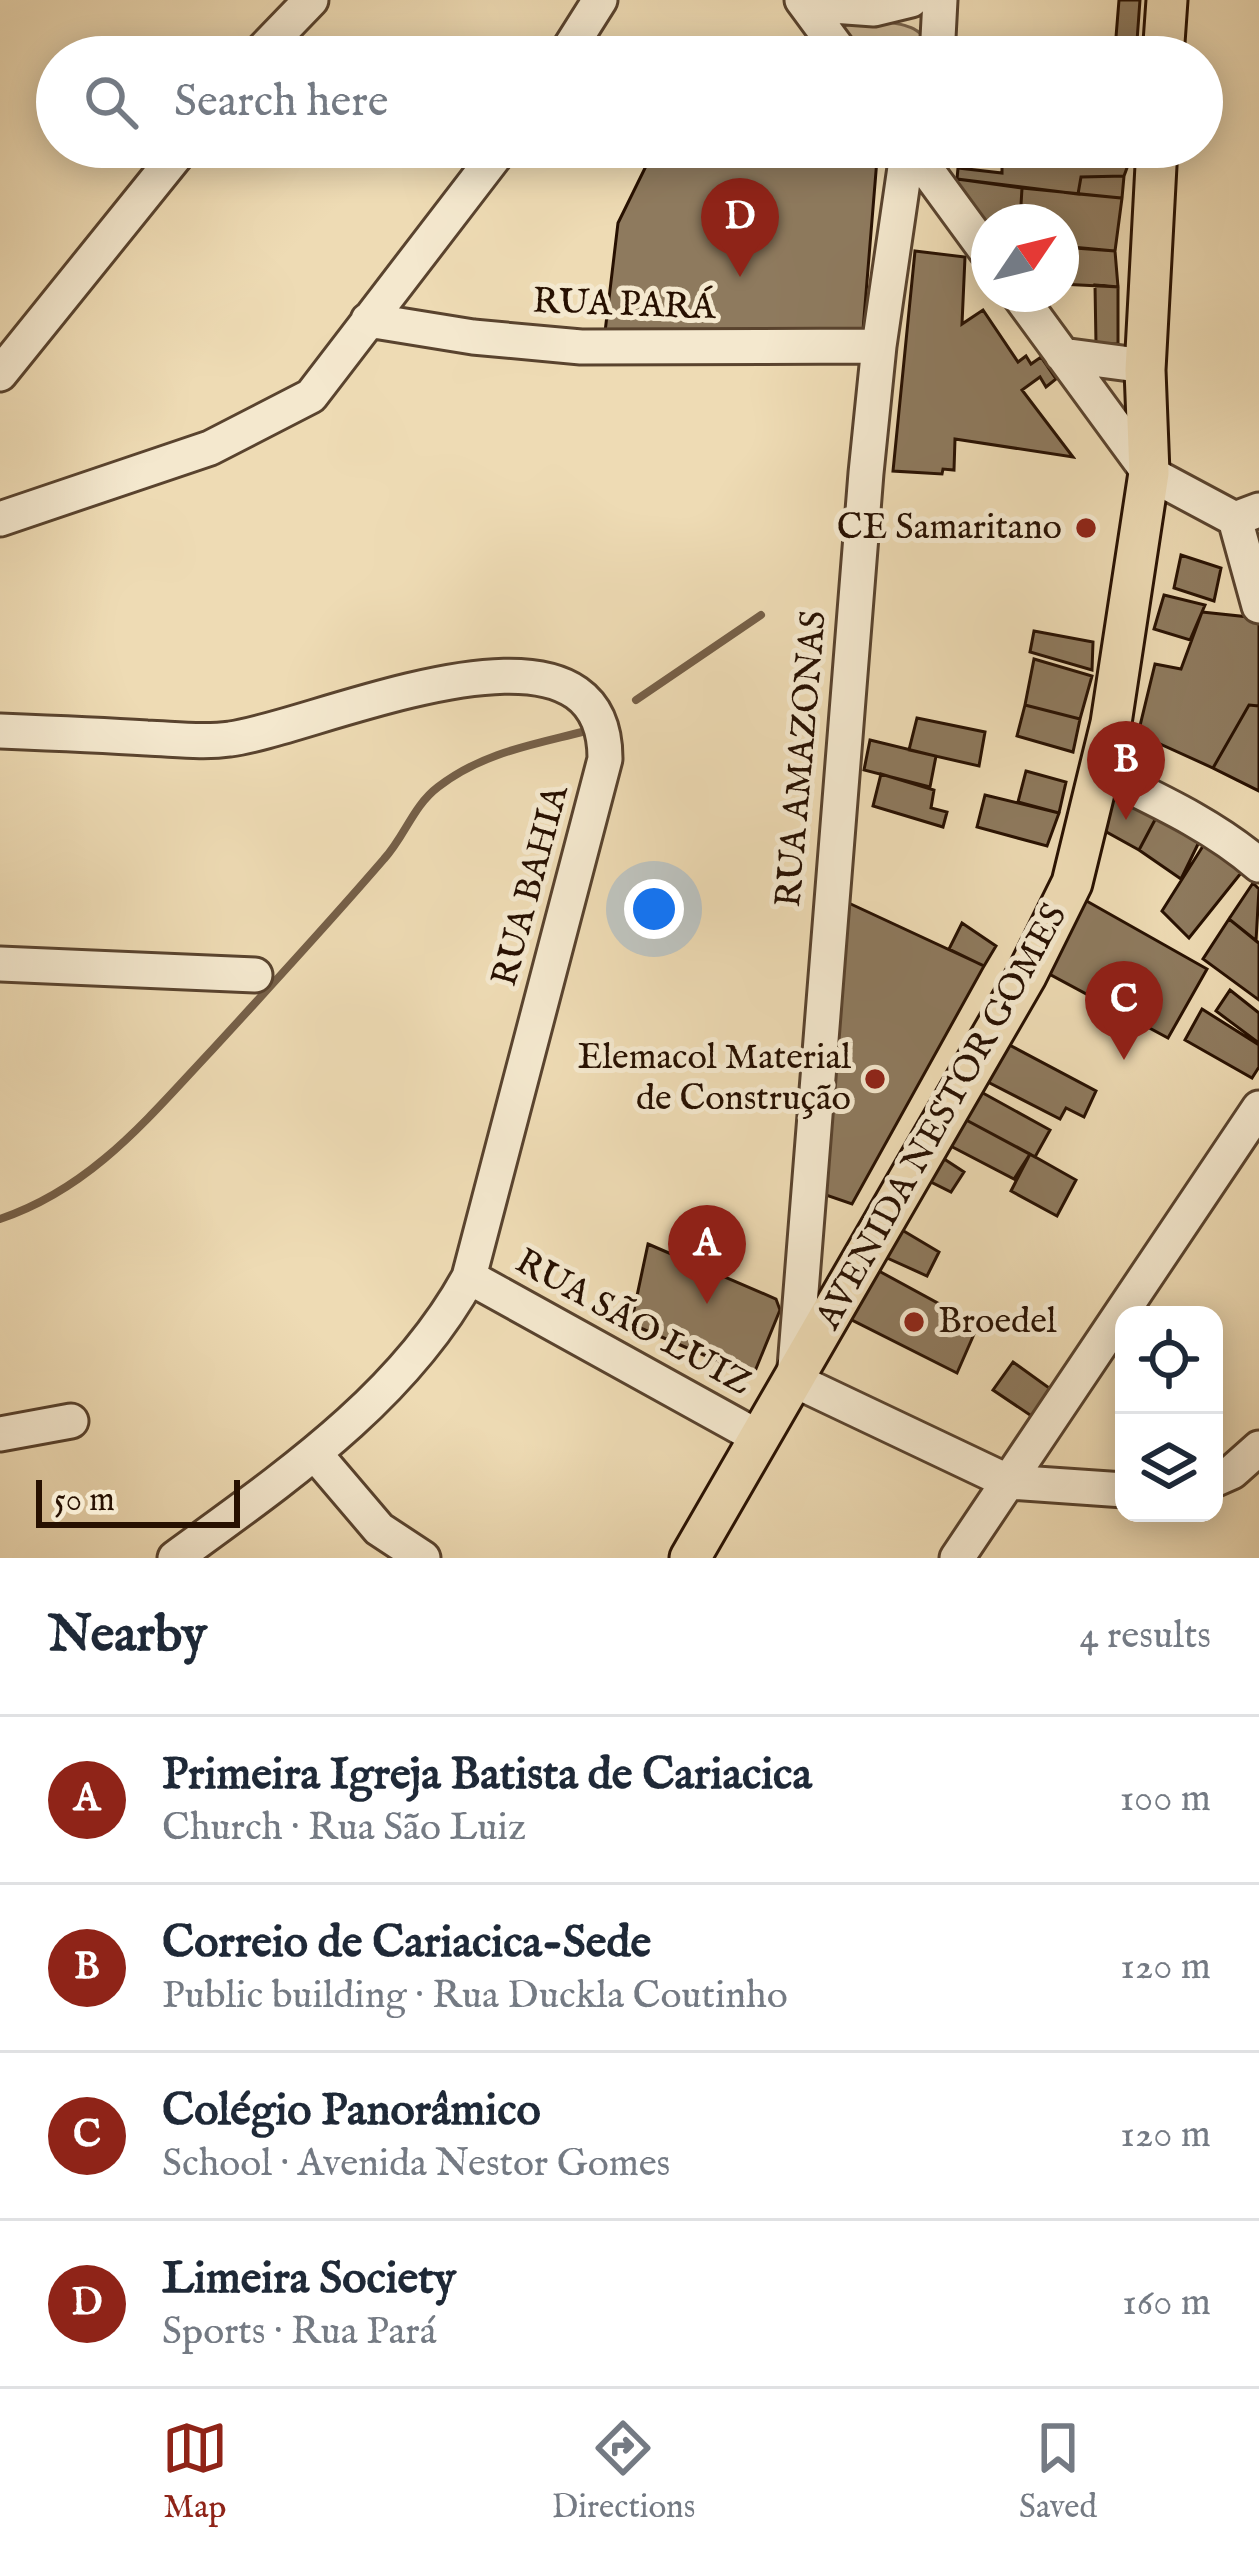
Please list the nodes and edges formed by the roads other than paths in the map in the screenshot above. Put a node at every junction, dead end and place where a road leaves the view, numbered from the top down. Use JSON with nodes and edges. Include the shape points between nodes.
{"nodes":[{"id":1,"x":311,"y":0,"type":"edge"},
{"id":2,"x":600,"y":0,"type":"edge"},
{"id":3,"x":911,"y":0,"type":"edge"},
{"id":4,"x":940,"y":0,"type":"edge"},
{"id":5,"x":1167,"y":0,"type":"edge"},
{"id":6,"x":804,"y":2,"type":"edge"},
{"id":7,"x":276,"y":36,"type":"edge"},
{"id":8,"x":577,"y":36,"type":"edge"},
{"id":9,"x":829,"y":36,"type":"edge"},
{"id":10,"x":938,"y":36,"type":"edge"},
{"id":11,"x":1164,"y":36,"type":"edge"},
{"id":12,"x":166,"y":168,"type":"edge"},
{"id":13,"x":486,"y":168,"type":"edge"},
{"id":14,"x":906,"y":168,"type":"edge"},
{"id":15,"x":937,"y":168,"type":"edge"},
{"id":16,"x":1156,"y":168,"type":"edge"},
{"id":17,"x":971,"y":225,"type":"edge"},
{"id":18,"x":1031,"y":312,"type":"edge"},
{"id":19,"x":368,"y":320,"type":"junction"},
{"id":20,"x":879,"y":346,"type":"junction"},
{"id":21,"x":1062,"y":355,"type":"junction"},
{"id":22,"x":1145,"y":366,"type":"junction"},
{"id":23,"x":0,"y":374,"type":"edge"},
{"id":24,"x":1149,"y":473,"type":"junction"},
{"id":25,"x":1247,"y":514,"type":"edge"},
{"id":26,"x":2,"y":516,"type":"edge"},
{"id":27,"x":1259,"y":606,"type":"edge"},
{"id":28,"x":0,"y":731,"type":"edge"},
{"id":29,"x":1102,"y":773,"type":"junction"},
{"id":30,"x":1259,"y":865,"type":"edge"},
{"id":31,"x":0,"y":964,"type":"edge"},
{"id":32,"x":255,"y":975,"type":"dead end"},
{"id":33,"x":1259,"y":1108,"type":"edge"},
{"id":34,"x":469,"y":1277,"type":"junction"},
{"id":35,"x":794,"y":1380,"type":"junction"},
{"id":36,"x":71,"y":1420,"type":"dead end"},
{"id":37,"x":0,"y":1433,"type":"edge"},
{"id":38,"x":758,"y":1437,"type":"junction"},
{"id":39,"x":1259,"y":1448,"type":"edge"},
{"id":40,"x":316,"y":1455,"type":"junction"},
{"id":41,"x":1223,"y":1476,"type":"edge"},
{"id":42,"x":1009,"y":1482,"type":"junction"},
{"id":43,"x":1115,"y":1489,"type":"edge"},
{"id":44,"x":175,"y":1558,"type":"edge"},
{"id":45,"x":423,"y":1558,"type":"edge"},
{"id":46,"x":690,"y":1558,"type":"edge"},
{"id":47,"x":957,"y":1558,"type":"edge"}],
"edges":[{"from":1,"to":7,"type":"street"},
{"from":2,"to":8,"type":"street"},
{"from":3,"to":6,"type":"street","via":[[874,9]]},
{"from":4,"to":10,"type":"street"},
{"from":5,"to":11,"type":"main road"},
{"from":6,"to":9,"type":"street"},
{"from":12,"to":23,"type":"street"},
{"from":13,"to":19,"type":"street"},
{"from":14,"to":20,"type":"street","name":"RUA AMAZONAS"},
{"from":15,"to":17,"type":"street"},
{"from":16,"to":22,"type":"main road","name":"AVENIDA NESTOR GOMES"},
{"from":18,"to":21,"type":"street"},
{"from":19,"to":20,"type":"street","name":"RUA PARÁ","via":[[581,347]]},
{"from":19,"to":26,"type":"street","via":[[327,380],[287,411],[210,448]]},
{"from":20,"to":35,"type":"street","name":"RUA AMAZONAS"},
{"from":21,"to":22,"type":"street"},
{"from":21,"to":24,"type":"street"},
{"from":22,"to":24,"type":"main road","name":"AVENIDA NESTOR GOMES"},
{"from":24,"to":25,"type":"street"},
{"from":24,"to":29,"type":"main road","name":"AVENIDA NESTOR GOMES"},
{"from":25,"to":27,"type":"street"},
{"from":28,"to":34,"type":"street","name":"RUA BAHIA","via":[[229,740],[415,689],[512,675],[553,681],[585,702],[605,737],[604,759]]},
{"from":29,"to":30,"type":"street","via":[[1234,843]]},
{"from":29,"to":35,"type":"main road","name":"AVENIDA NESTOR GOMES","via":[[1054,923]]},
{"from":31,"to":32,"type":"street"},
{"from":33,"to":42,"type":"street"},
{"from":34,"to":38,"type":"street","name":"RUA SÃO LUIZ"},
{"from":34,"to":40,"type":"street","name":"RUA BAHIA","via":[[430,1339]]},
{"from":35,"to":38,"type":"main road","name":"AVENIDA NESTOR GOMES"},
{"from":35,"to":42,"type":"street"},
{"from":36,"to":37,"type":"street"},
{"from":38,"to":46,"type":"main road","name":"AVENIDA NESTOR GOMES"},
{"from":39,"to":41,"type":"street"},
{"from":40,"to":44,"type":"street","name":"RUA BAHIA"},
{"from":40,"to":45,"type":"street","via":[[380,1529]]},
{"from":42,"to":43,"type":"street"},
{"from":42,"to":47,"type":"street"}]}
